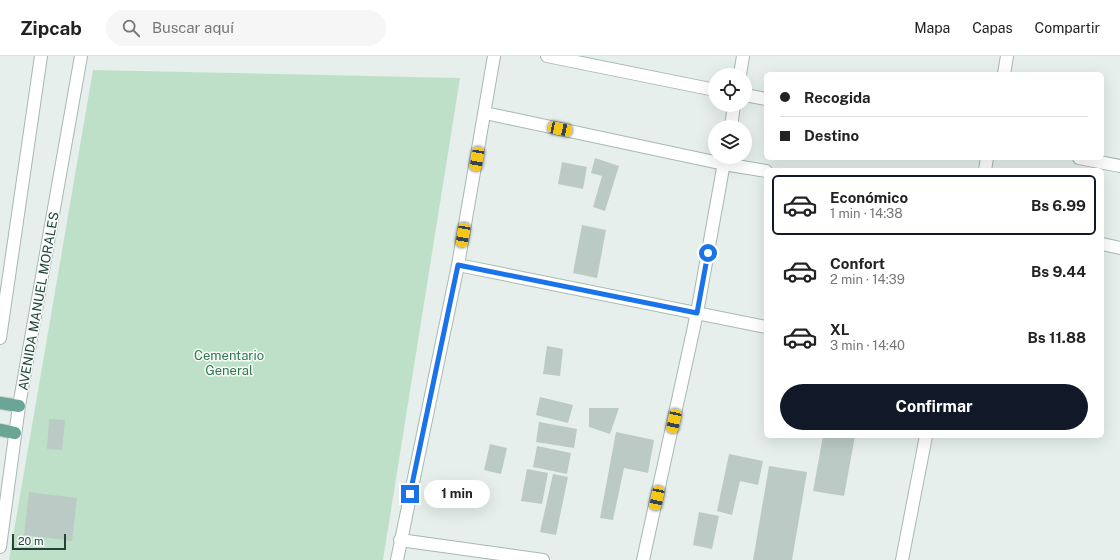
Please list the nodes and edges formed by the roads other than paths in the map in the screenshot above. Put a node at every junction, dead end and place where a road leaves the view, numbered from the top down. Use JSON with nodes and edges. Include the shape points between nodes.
{"nodes":[{"id":1,"x":41,"y":56,"type":"edge"},
{"id":2,"x":81,"y":56,"type":"edge"},
{"id":3,"x":494,"y":56,"type":"edge"},
{"id":4,"x":547,"y":56,"type":"edge"},
{"id":5,"x":743,"y":56,"type":"edge"},
{"id":6,"x":1007,"y":56,"type":"edge"},
{"id":7,"x":741,"y":68,"type":"edge"},
{"id":8,"x":1004,"y":72,"type":"edge"},
{"id":9,"x":708,"y":89,"type":"edge"},
{"id":10,"x":752,"y":96,"type":"edge"},
{"id":11,"x":764,"y":99,"type":"edge"},
{"id":12,"x":485,"y":113,"type":"junction"},
{"id":13,"x":708,"y":157,"type":"edge"},
{"id":14,"x":1089,"y":160,"type":"edge"},
{"id":15,"x":724,"y":164,"type":"edge"},
{"id":16,"x":740,"y":164,"type":"edge"},
{"id":17,"x":1120,"y":166,"type":"edge"},
{"id":18,"x":764,"y":170,"type":"edge"},
{"id":19,"x":1104,"y":244,"type":"edge"},
{"id":20,"x":1120,"y":248,"type":"edge"},
{"id":21,"x":458,"y":265,"type":"junction"},
{"id":22,"x":697,"y":313,"type":"junction"},
{"id":23,"x":764,"y":327,"type":"edge"},
{"id":24,"x":0,"y":338,"type":"edge"},
{"id":25,"x":0,"y":403,"type":"edge"},
{"id":26,"x":19,"y":406,"type":"junction"},
{"id":27,"x":0,"y":430,"type":"edge"},
{"id":28,"x":15,"y":432,"type":"junction"},
{"id":29,"x":926,"y":438,"type":"edge"},
{"id":30,"x":400,"y":540,"type":"junction"},
{"id":31,"x":0,"y":547,"type":"edge"},
{"id":32,"x":397,"y":560,"type":"edge"},
{"id":33,"x":543,"y":560,"type":"edge"},
{"id":34,"x":644,"y":560,"type":"edge"},
{"id":35,"x":902,"y":560,"type":"edge"}],
"edges":[{"from":1,"to":24,"type":"street"},
{"from":2,"to":26,"type":"street","name":"AVENIDA MANUEL MORALES"},
{"from":3,"to":12,"type":"street"},
{"from":4,"to":9,"type":"street"},
{"from":5,"to":7,"type":"street"},
{"from":6,"to":8,"type":"street"},
{"from":10,"to":11,"type":"street"},
{"from":12,"to":13,"type":"street"},
{"from":12,"to":21,"type":"street"},
{"from":14,"to":17,"type":"street"},
{"from":15,"to":22,"type":"street"},
{"from":16,"to":18,"type":"street"},
{"from":19,"to":20,"type":"street"},
{"from":21,"to":22,"type":"street"},
{"from":21,"to":30,"type":"street"},
{"from":22,"to":23,"type":"street"},
{"from":22,"to":34,"type":"street"},
{"from":25,"to":26,"type":"main road"},
{"from":26,"to":28,"type":"street","name":"AVENIDA MANUEL MORALES"},
{"from":27,"to":28,"type":"main road"},
{"from":28,"to":31,"type":"street","name":"AVENIDA MANUEL MORALES"},
{"from":29,"to":35,"type":"street"},
{"from":30,"to":32,"type":"street"},
{"from":30,"to":33,"type":"street"}]}
